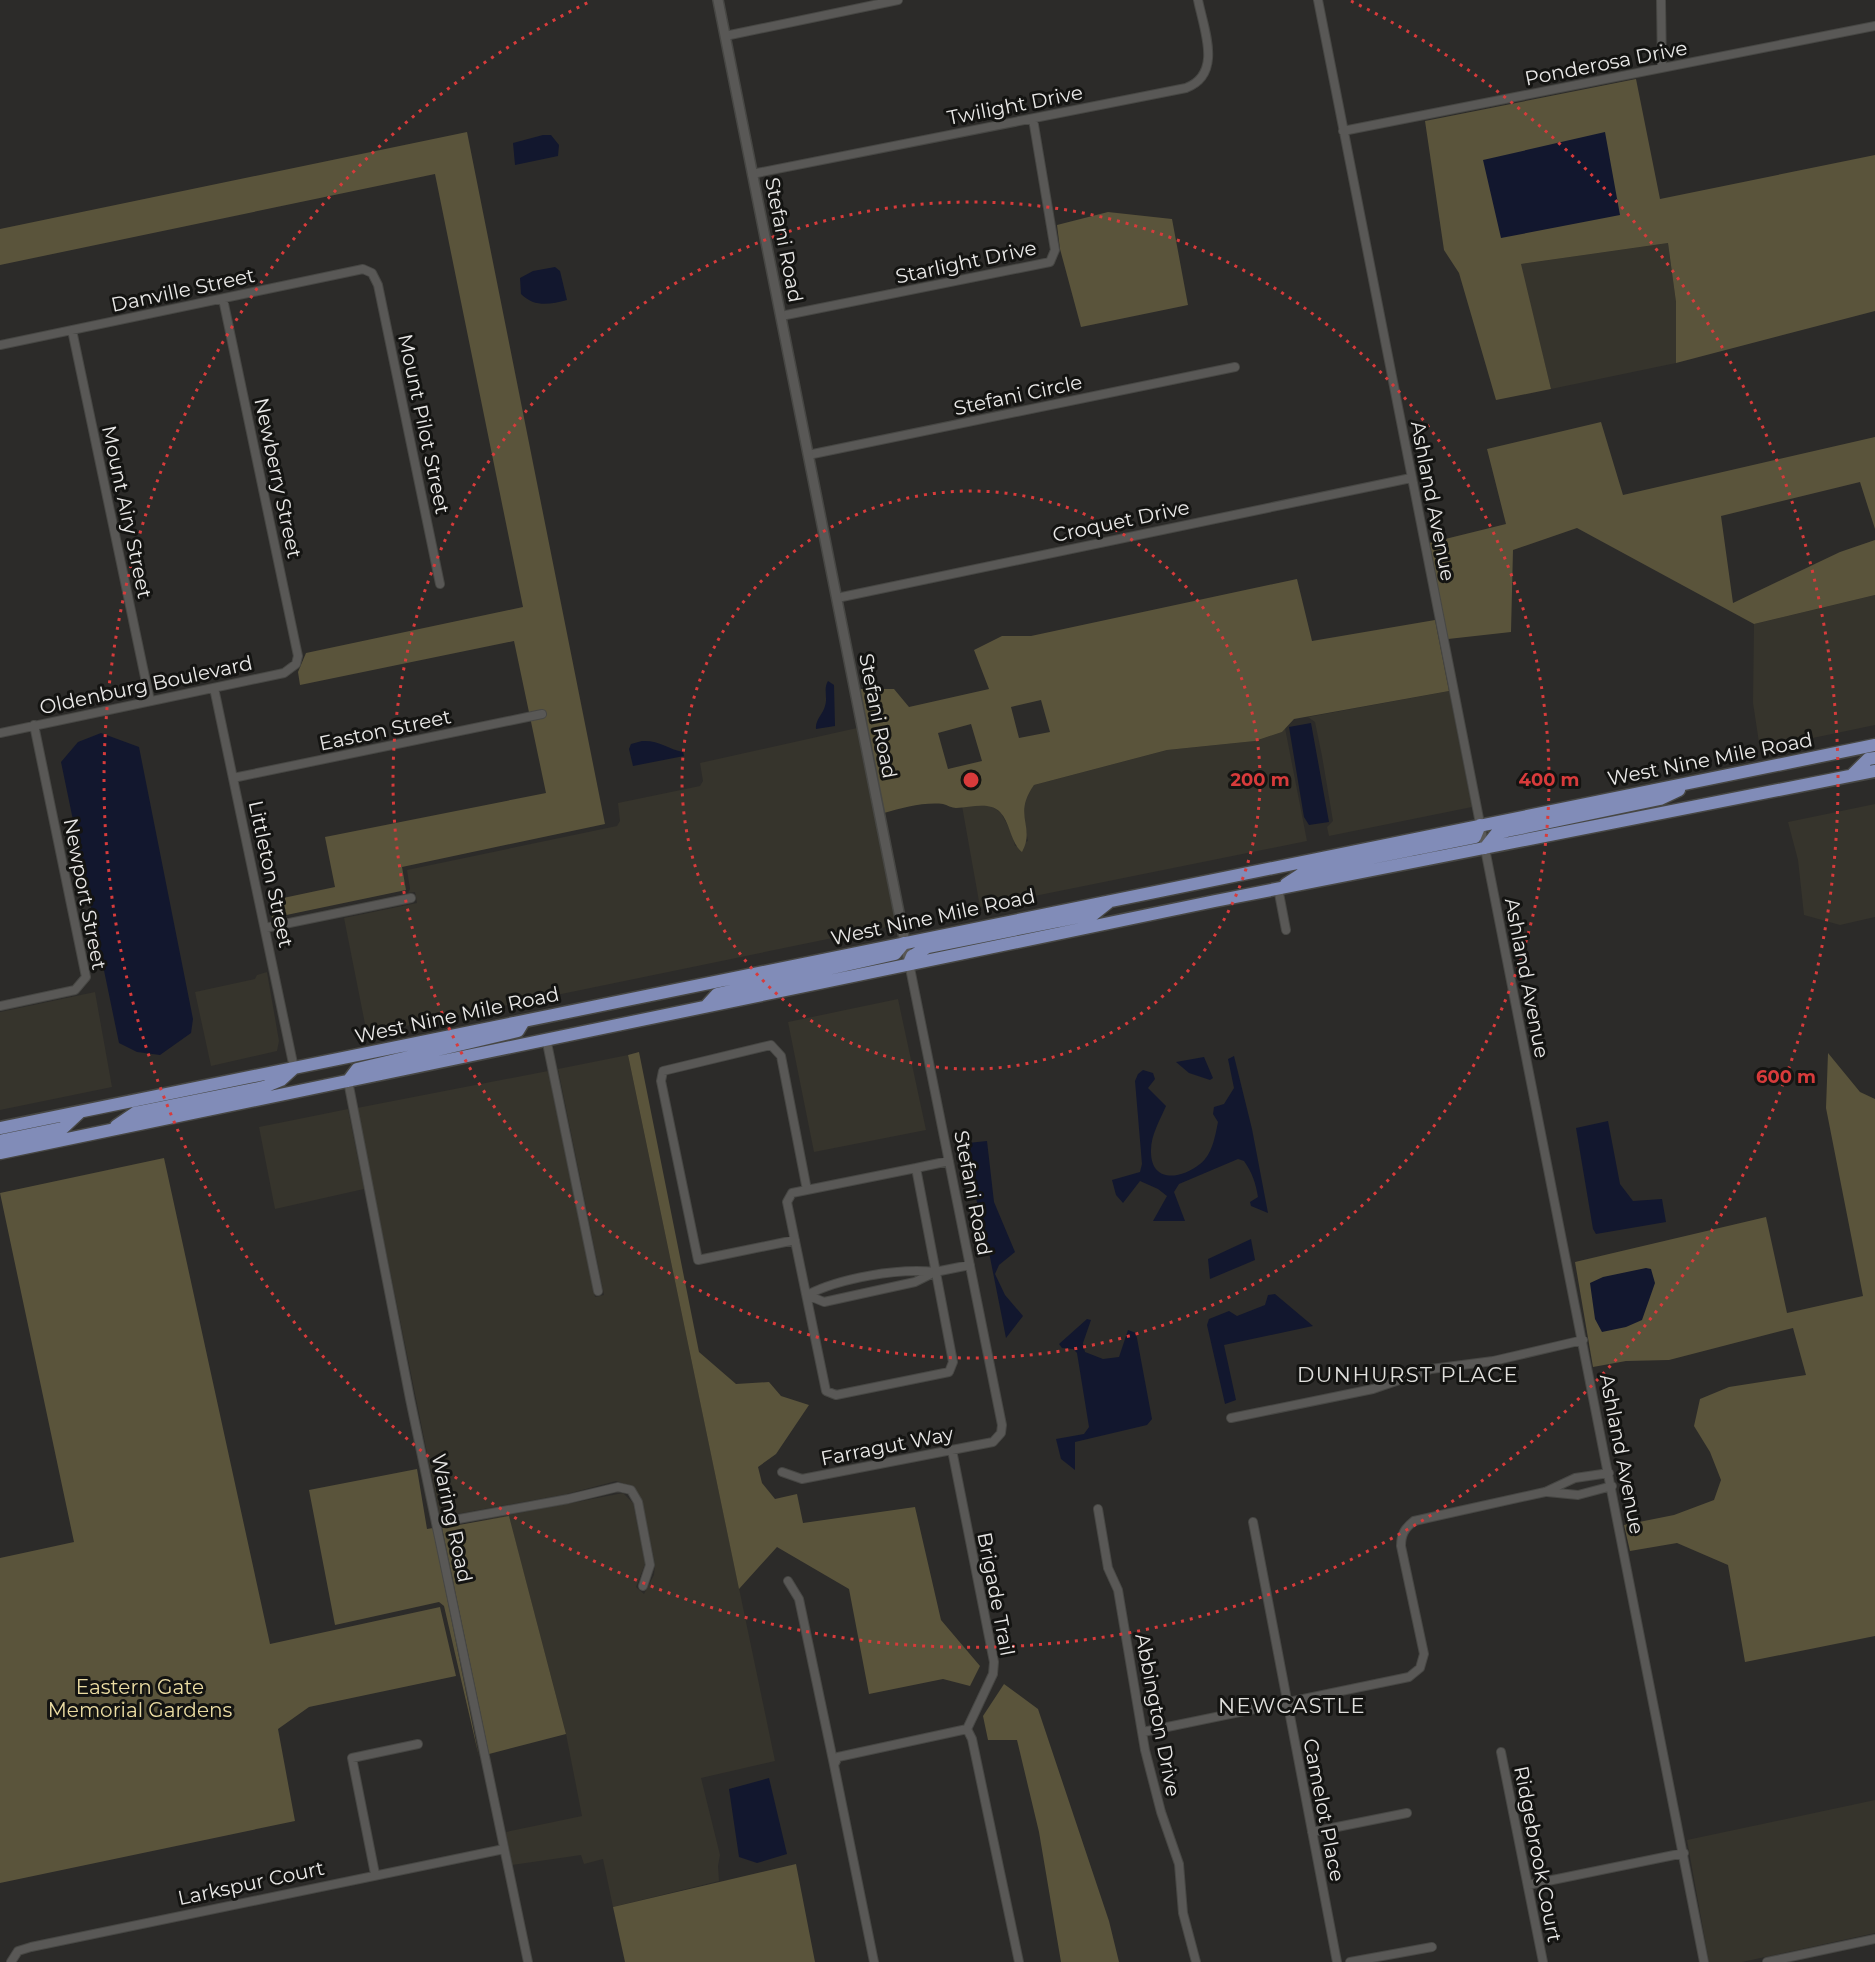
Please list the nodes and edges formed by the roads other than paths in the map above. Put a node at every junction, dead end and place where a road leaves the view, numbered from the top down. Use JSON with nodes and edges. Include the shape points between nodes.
{"nodes":[{"id":1,"x":718,"y":0,"type":"edge"},
{"id":2,"x":898,"y":0,"type":"edge"},
{"id":3,"x":1198,"y":0,"type":"edge"},
{"id":4,"x":1318,"y":0,"type":"edge"},
{"id":5,"x":1661,"y":0,"type":"edge"},
{"id":6,"x":1875,"y":26,"type":"edge"},
{"id":7,"x":725,"y":36,"type":"junction"},
{"id":8,"x":1662,"y":68,"type":"junction"},
{"id":9,"x":1033,"y":119,"type":"junction"},
{"id":10,"x":1343,"y":131,"type":"junction"},
{"id":11,"x":752,"y":174,"type":"junction"},
{"id":12,"x":372,"y":273,"type":"joint"},
{"id":13,"x":223,"y":299,"type":"junction"},
{"id":14,"x":781,"y":316,"type":"junction"},
{"id":15,"x":72,"y":330,"type":"junction"},
{"id":16,"x":0,"y":345,"type":"edge"},
{"id":17,"x":1235,"y":367,"type":"dead end"},
{"id":18,"x":808,"y":455,"type":"junction"},
{"id":19,"x":1411,"y":478,"type":"junction"},
{"id":20,"x":440,"y":584,"type":"dead end"},
{"id":21,"x":837,"y":598,"type":"junction"},
{"id":22,"x":296,"y":664,"type":"joint"},
{"id":23,"x":214,"y":687,"type":"junction"},
{"id":24,"x":150,"y":701,"type":"junction"},
{"id":25,"x":542,"y":714,"type":"dead end"},
{"id":26,"x":34,"y":725,"type":"junction"},
{"id":27,"x":0,"y":733,"type":"edge"},
{"id":28,"x":1875,"y":746,"type":"edge"},
{"id":29,"x":1875,"y":758,"type":"edge"},
{"id":30,"x":1875,"y":771,"type":"edge"},
{"id":31,"x":1852,"y":776,"type":"junction"},
{"id":32,"x":233,"y":778,"type":"junction"},
{"id":33,"x":1693,"y":782,"type":"junction"},
{"id":34,"x":1480,"y":825,"type":"junction"},
{"id":35,"x":1485,"y":848,"type":"junction"},
{"id":36,"x":1278,"y":888,"type":"junction"},
{"id":37,"x":411,"y":898,"type":"dead end"},
{"id":38,"x":1110,"y":901,"type":"junction"},
{"id":39,"x":265,"y":928,"type":"junction"},
{"id":40,"x":1286,"y":930,"type":"dead end"},
{"id":41,"x":904,"y":943,"type":"junction"},
{"id":42,"x":909,"y":963,"type":"junction"},
{"id":43,"x":707,"y":1005,"type":"junction"},
{"id":44,"x":0,"y":1006,"type":"edge"},
{"id":45,"x":524,"y":1021,"type":"junction"},
{"id":46,"x":546,"y":1038,"type":"junction"},
{"id":47,"x":294,"y":1068,"type":"junction"},
{"id":48,"x":348,"y":1081,"type":"junction"},
{"id":49,"x":80,"y":1112,"type":"junction"},
{"id":50,"x":0,"y":1128,"type":"edge"},
{"id":51,"x":110,"y":1130,"type":"junction"},
{"id":52,"x":0,"y":1141,"type":"edge"},
{"id":53,"x":0,"y":1153,"type":"edge"},
{"id":54,"x":950,"y":1161,"type":"junction"},
{"id":55,"x":916,"y":1168,"type":"junction"},
{"id":56,"x":807,"y":1190,"type":"junction"},
{"id":57,"x":795,"y":1240,"type":"junction"},
{"id":58,"x":970,"y":1265,"type":"junction"},
{"id":59,"x":935,"y":1272,"type":"junction"},
{"id":60,"x":598,"y":1291,"type":"dead end"},
{"id":61,"x":807,"y":1295,"type":"junction"},
{"id":62,"x":1583,"y":1340,"type":"junction"},
{"id":63,"x":1232,"y":1418,"type":"dead end"},
{"id":64,"x":997,"y":1438,"type":"joint"},
{"id":65,"x":952,"y":1450,"type":"junction"},
{"id":66,"x":782,"y":1472,"type":"dead end"},
{"id":67,"x":1609,"y":1473,"type":"junction"},
{"id":68,"x":1612,"y":1486,"type":"junction"},
{"id":69,"x":1545,"y":1492,"type":"junction"},
{"id":70,"x":1098,"y":1509,"type":"dead end"},
{"id":71,"x":1253,"y":1522,"type":"dead end"},
{"id":72,"x":437,"y":1523,"type":"junction"},
{"id":73,"x":788,"y":1581,"type":"dead end"},
{"id":74,"x":643,"y":1586,"type":"dead end"},
{"id":75,"x":1286,"y":1703,"type":"junction"},
{"id":76,"x":967,"y":1729,"type":"junction"},
{"id":77,"x":1143,"y":1732,"type":"junction"},
{"id":78,"x":418,"y":1744,"type":"dead end"},
{"id":79,"x":1501,"y":1752,"type":"dead end"},
{"id":80,"x":834,"y":1765,"type":"junction"},
{"id":81,"x":1407,"y":1813,"type":"dead end"},
{"id":82,"x":1312,"y":1832,"type":"junction"},
{"id":83,"x":504,"y":1849,"type":"junction"},
{"id":84,"x":1684,"y":1853,"type":"junction"},
{"id":85,"x":375,"y":1874,"type":"junction"},
{"id":86,"x":1528,"y":1885,"type":"junction"},
{"id":87,"x":1875,"y":1939,"type":"edge"},
{"id":88,"x":1432,"y":1947,"type":"dead end"},
{"id":89,"x":11,"y":1962,"type":"edge"},
{"id":90,"x":528,"y":1962,"type":"edge"},
{"id":91,"x":874,"y":1962,"type":"edge"},
{"id":92,"x":1019,"y":1962,"type":"edge"},
{"id":93,"x":1196,"y":1962,"type":"edge"},
{"id":94,"x":1337,"y":1962,"type":"edge"},
{"id":95,"x":1350,"y":1962,"type":"edge"},
{"id":96,"x":1543,"y":1962,"type":"edge"},
{"id":97,"x":1704,"y":1962,"type":"edge"},
{"id":98,"x":1767,"y":1962,"type":"edge"}],
"edges":[{"from":1,"to":7,"type":"street","name":"Stefani Road"},
{"from":2,"to":7,"type":"street"},
{"from":3,"to":9,"type":"street","name":"Twilight Drive","via":[[1209,55],[1205,73],[1193,86]]},
{"from":4,"to":10,"type":"street","name":"Ashland Avenue"},
{"from":5,"to":8,"type":"street"},
{"from":6,"to":8,"type":"street","name":"Ponderosa Drive"},
{"from":7,"to":11,"type":"street","name":"Stefani Road"},
{"from":8,"to":10,"type":"street","name":"Ponderosa Drive"},
{"from":9,"to":11,"type":"street","name":"Twilight Drive"},
{"from":9,"to":14,"type":"street","name":"Starlight Drive","via":[[1055,250],[1050,262]]},
{"from":10,"to":19,"type":"street","name":"Ashland Avenue"},
{"from":11,"to":14,"type":"street","name":"Stefani Road"},
{"from":12,"to":13,"type":"street","name":"Danville Street","via":[[363,269]]},
{"from":12,"to":20,"type":"street","name":"Mount Pilot Street","via":[[378,285]]},
{"from":13,"to":15,"type":"street","name":"Danville Street"},
{"from":13,"to":22,"type":"street","name":"Newberry Street","via":[[298,656]]},
{"from":14,"to":18,"type":"street","name":"Stefani Road"},
{"from":15,"to":16,"type":"street","name":"Danville Street"},
{"from":15,"to":24,"type":"street","name":"Mount Airy Street"},
{"from":17,"to":18,"type":"street","name":"Stefani Circle"},
{"from":18,"to":21,"type":"street","name":"Stefani Road"},
{"from":19,"to":21,"type":"street","name":"Croquet Drive"},
{"from":19,"to":34,"type":"street","name":"Ashland Avenue"},
{"from":21,"to":41,"type":"street","name":"Stefani Road"},
{"from":22,"to":23,"type":"street","name":"Oldenburg Boulevard","via":[[284,673]]},
{"from":23,"to":24,"type":"street","name":"Oldenburg Boulevard"},
{"from":23,"to":32,"type":"street","name":"Littleton Street"},
{"from":24,"to":26,"type":"street","name":"Oldenburg Boulevard"},
{"from":25,"to":32,"type":"street","name":"Easton Street"},
{"from":26,"to":27,"type":"street","name":"Oldenburg Boulevard"},
{"from":26,"to":44,"type":"street","name":"Newport Street","via":[[86,977],[75,990]]},
{"from":28,"to":33,"type":"main road","name":"West Nine Mile Road"},
{"from":29,"to":31,"type":"main road","via":[[1868,759]]},
{"from":30,"to":31,"type":"main road","name":"West Nine Mile Road"},
{"from":31,"to":35,"type":"main road","name":"West Nine Mile Road"},
{"from":32,"to":39,"type":"street","name":"Littleton Street"},
{"from":33,"to":34,"type":"main road","name":"West Nine Mile Road"},
{"from":33,"to":35,"type":"main road","via":[[1660,799],[1496,834]]},
{"from":34,"to":35,"type":"street","name":"Ashland Avenue"},
{"from":34,"to":36,"type":"main road","via":[[1475,837],[1306,872]]},
{"from":34,"to":38,"type":"main road","name":"West Nine Mile Road"},
{"from":35,"to":36,"type":"main road","name":"West Nine Mile Road"},
{"from":35,"to":62,"type":"street","name":"Ashland Avenue"},
{"from":36,"to":40,"type":"street"},
{"from":36,"to":42,"type":"main road","name":"West Nine Mile Road"},
{"from":37,"to":39,"type":"street"},
{"from":38,"to":41,"type":"main road","name":"West Nine Mile Road"},
{"from":38,"to":42,"type":"main road","via":[[1094,914],[928,947],[912,956]]},
{"from":39,"to":47,"type":"street","name":"Littleton Street"},
{"from":41,"to":42,"type":"street","name":"Stefani Road"},
{"from":41,"to":43,"type":"main road","via":[[895,954],[717,994]]},
{"from":41,"to":45,"type":"main road","name":"West Nine Mile Road"},
{"from":42,"to":43,"type":"main road","name":"West Nine Mile Road"},
{"from":42,"to":54,"type":"street","name":"Stefani Road"},
{"from":43,"to":46,"type":"main road","name":"West Nine Mile Road"},
{"from":45,"to":47,"type":"main road","name":"West Nine Mile Road"},
{"from":45,"to":48,"type":"main road","via":[[518,1031],[357,1069]]},
{"from":46,"to":48,"type":"main road","name":"West Nine Mile Road"},
{"from":46,"to":60,"type":"street"},
{"from":47,"to":49,"type":"main road","name":"West Nine Mile Road"},
{"from":47,"to":51,"type":"main road","via":[[281,1080],[264,1087],[135,1113]]},
{"from":48,"to":51,"type":"main road","name":"West Nine Mile Road"},
{"from":48,"to":72,"type":"street","name":"Waring Road"},
{"from":49,"to":50,"type":"main road","name":"West Nine Mile Road"},
{"from":49,"to":52,"type":"main road","via":[[63,1128]]},
{"from":51,"to":53,"type":"main road","name":"West Nine Mile Road"},
{"from":54,"to":55,"type":"street"},
{"from":54,"to":58,"type":"street","name":"Stefani Road"},
{"from":55,"to":56,"type":"street"},
{"from":55,"to":59,"type":"street"},
{"from":56,"to":57,"type":"street","via":[[792,1193],[787,1202]]},
{"from":56,"to":57,"type":"street","via":[[781,1056],[771,1046],[663,1071],[661,1081],[698,1260]]},
{"from":57,"to":61,"type":"street"},
{"from":58,"to":59,"type":"street"},
{"from":58,"to":64,"type":"street","name":"Stefani Road","via":[[1002,1425]]},
{"from":59,"to":61,"type":"street","via":[[910,1269],[822,1287]]},
{"from":59,"to":61,"type":"street","via":[[915,1282],[824,1302]]},
{"from":59,"to":61,"type":"street","via":[[954,1362],[949,1372],[836,1395],[826,1391]]},
{"from":62,"to":63,"type":"street","via":[[1493,1361],[1431,1369],[1373,1389]]},
{"from":62,"to":67,"type":"street","name":"Ashland Avenue"},
{"from":64,"to":65,"type":"street","name":"Farragut Way"},
{"from":65,"to":66,"type":"street","name":"Farragut Way","via":[[802,1479]]},
{"from":65,"to":76,"type":"street","name":"Brigade Trail","via":[[994,1662],[993,1674]]},
{"from":67,"to":68,"type":"street","name":"Ashland Avenue"},
{"from":67,"to":69,"type":"street","via":[[1575,1478]]},
{"from":68,"to":69,"type":"street","via":[[1578,1495]]},
{"from":68,"to":84,"type":"street","name":"Ashland Avenue"},
{"from":69,"to":75,"type":"street","via":[[1414,1521],[1403,1532],[1401,1546],[1424,1654],[1420,1668],[1405,1678]]},
{"from":70,"to":77,"type":"street","name":"Abbington Drive","via":[[1108,1568],[1118,1590]]},
{"from":71,"to":75,"type":"street","name":"Camelot Place"},
{"from":72,"to":74,"type":"street","via":[[624,1487],[631,1490],[638,1502],[650,1564]]},
{"from":72,"to":83,"type":"street","name":"Waring Road"},
{"from":73,"to":80,"type":"street","via":[[799,1599]]},
{"from":75,"to":77,"type":"street"},
{"from":75,"to":82,"type":"street","name":"Camelot Place"},
{"from":76,"to":80,"type":"street","via":[[838,1757]]},
{"from":76,"to":92,"type":"street"},
{"from":77,"to":93,"type":"street","name":"Abbington Drive","via":[[1161,1812],[1179,1863],[1184,1913]]},
{"from":78,"to":85,"type":"street","via":[[352,1758]]},
{"from":79,"to":86,"type":"street","name":"Ridgebrook Court"},
{"from":80,"to":91,"type":"street"},
{"from":81,"to":82,"type":"street"},
{"from":82,"to":94,"type":"street","name":"Camelot Place"},
{"from":83,"to":85,"type":"street","name":"Larkspur Court"},
{"from":83,"to":90,"type":"street","name":"Waring Road"},
{"from":84,"to":86,"type":"street"},
{"from":84,"to":97,"type":"street","name":"Ashland Avenue"},
{"from":85,"to":89,"type":"street","name":"Larkspur Court","via":[[31,1947],[18,1951]]},
{"from":86,"to":96,"type":"street","name":"Ridgebrook Court"},
{"from":87,"to":98,"type":"street"},
{"from":88,"to":95,"type":"street"}]}
